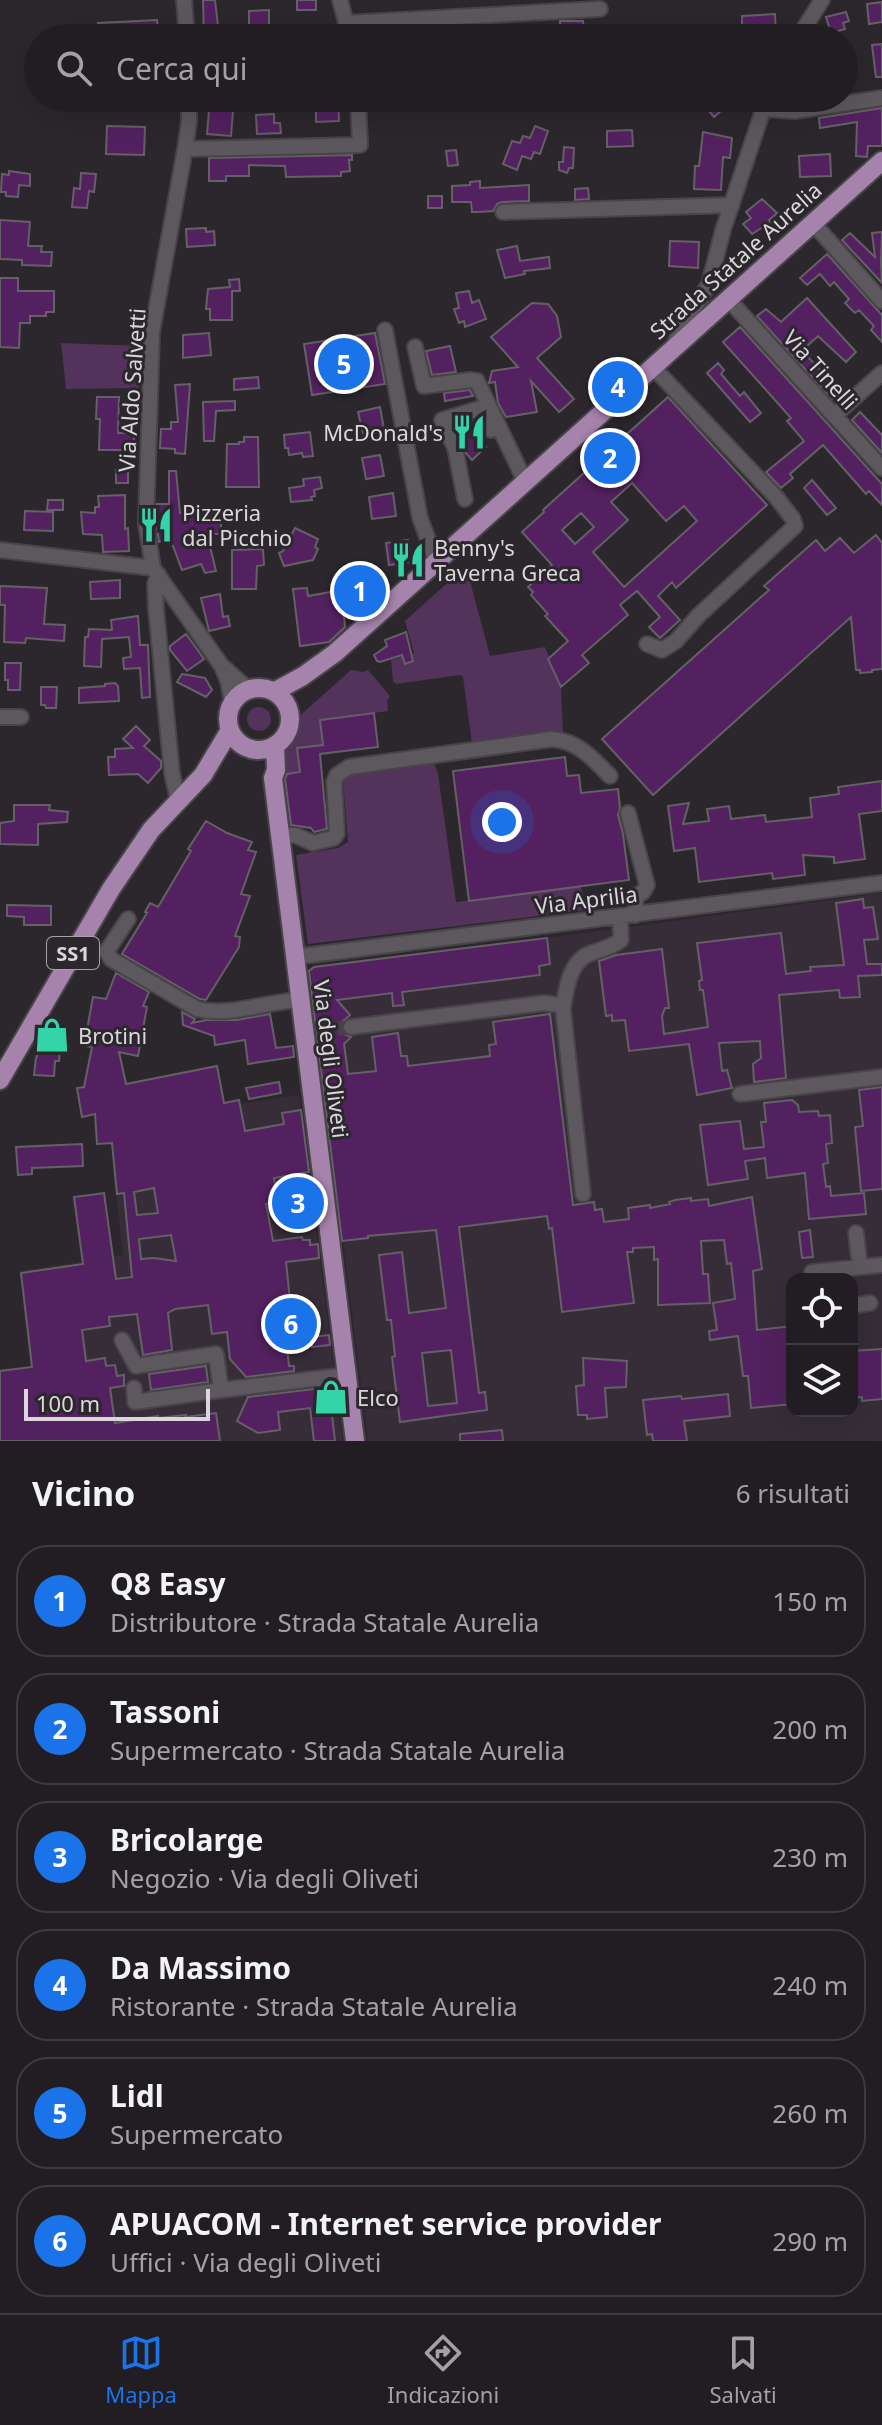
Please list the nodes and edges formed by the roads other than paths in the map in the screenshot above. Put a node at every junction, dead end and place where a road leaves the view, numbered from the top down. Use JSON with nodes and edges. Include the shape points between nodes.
{"nodes":[{"id":1,"x":184,"y":0,"type":"edge"},
{"id":2,"x":340,"y":0,"type":"edge"},
{"id":3,"x":822,"y":0,"type":"edge"},
{"id":4,"x":600,"y":9,"type":"dead end"},
{"id":5,"x":186,"y":24,"type":"edge"},
{"id":6,"x":346,"y":24,"type":"edge"},
{"id":7,"x":428,"y":24,"type":"edge"},
{"id":8,"x":807,"y":24,"type":"edge"},
{"id":9,"x":882,"y":98,"type":"edge"},
{"id":10,"x":858,"y":102,"type":"edge"},
{"id":11,"x":189,"y":112,"type":"edge"},
{"id":12,"x":359,"y":112,"type":"edge"},
{"id":13,"x":762,"y":112,"type":"edge"},
{"id":14,"x":185,"y":149,"type":"junction"},
{"id":15,"x":882,"y":161,"type":"edge"},
{"id":16,"x":732,"y":205,"type":"junction"},
{"id":17,"x":503,"y":212,"type":"dead end"},
{"id":18,"x":813,"y":223,"type":"junction"},
{"id":19,"x":728,"y":299,"type":"junction"},
{"id":20,"x":882,"y":301,"type":"edge"},
{"id":21,"x":385,"y":330,"type":"dead end"},
{"id":22,"x":415,"y":347,"type":"dead end"},
{"id":23,"x":673,"y":347,"type":"junction"},
{"id":24,"x":652,"y":366,"type":"junction"},
{"id":25,"x":882,"y":373,"type":"edge"},
{"id":26,"x":834,"y":416,"type":"junction"},
{"id":27,"x":505,"y":459,"type":"dead end"},
{"id":28,"x":882,"y":468,"type":"edge"},
{"id":29,"x":525,"y":481,"type":"junction"},
{"id":30,"x":465,"y":499,"type":"dead end"},
{"id":31,"x":0,"y":550,"type":"edge"},
{"id":32,"x":436,"y":561,"type":"junction"},
{"id":33,"x":156,"y":571,"type":"junction"},
{"id":34,"x":647,"y":644,"type":"dead end"},
{"id":35,"x":335,"y":653,"type":"junction"},
{"id":36,"x":221,"y":665,"type":"junction"},
{"id":37,"x":249,"y":690,"type":"junction"},
{"id":38,"x":274,"y":692,"type":"junction"},
{"id":39,"x":232,"y":703,"type":"junction"},
{"id":40,"x":289,"y":711,"type":"junction"},
{"id":41,"x":0,"y":717,"type":"edge"},
{"id":42,"x":21,"y":717,"type":"dead end"},
{"id":43,"x":230,"y":730,"type":"junction"},
{"id":44,"x":259,"y":747,"type":"junction"},
{"id":45,"x":203,"y":775,"type":"junction"},
{"id":46,"x":610,"y":776,"type":"dead end"},
{"id":47,"x":178,"y":800,"type":"junction"},
{"id":48,"x":628,"y":813,"type":"dead end"},
{"id":49,"x":282,"y":836,"type":"junction"},
{"id":50,"x":882,"y":883,"type":"edge"},
{"id":51,"x":636,"y":915,"type":"junction"},
{"id":52,"x":620,"y":917,"type":"junction"},
{"id":53,"x":128,"y":919,"type":"dead end"},
{"id":54,"x":87,"y":930,"type":"junction"},
{"id":55,"x":112,"y":944,"type":"junction"},
{"id":56,"x":295,"y":957,"type":"junction"},
{"id":57,"x":301,"y":1000,"type":"junction"},
{"id":58,"x":563,"y":1009,"type":"junction"},
{"id":59,"x":351,"y":1027,"type":"tunnel mouth"},
{"id":60,"x":882,"y":1077,"type":"edge"},
{"id":61,"x":0,"y":1080,"type":"edge"},
{"id":62,"x":740,"y":1094,"type":"dead end"},
{"id":63,"x":583,"y":1194,"type":"dead end"},
{"id":64,"x":856,"y":1233,"type":"dead end"},
{"id":65,"x":882,"y":1265,"type":"edge"},
{"id":66,"x":860,"y":1267,"type":"junction"},
{"id":67,"x":812,"y":1273,"type":"edge"},
{"id":68,"x":870,"y":1303,"type":"dead end"},
{"id":69,"x":858,"y":1305,"type":"edge"},
{"id":70,"x":122,"y":1340,"type":"dead end"},
{"id":71,"x":347,"y":1375,"type":"junction"},
{"id":72,"x":134,"y":1388,"type":"dead end"},
{"id":73,"x":221,"y":1390,"type":"junction"},
{"id":74,"x":355,"y":1441,"type":"edge"}],
"edges":[{"from":1,"to":5,"type":"street"},
{"from":2,"to":6,"type":"street"},
{"from":3,"to":8,"type":"street"},
{"from":4,"to":7,"type":"street"},
{"from":9,"to":10,"type":"street"},
{"from":11,"to":14,"type":"street","name":"Via Aldo Salvetti"},
{"from":12,"to":14,"type":"street","via":[[360,145]]},
{"from":13,"to":16,"type":"street"},
{"from":14,"to":33,"type":"street","name":"Via Aldo Salvetti","via":[[151,353],[146,524]]},
{"from":15,"to":18,"type":"main road","name":"Strada Statale Aurelia"},
{"from":16,"to":17,"type":"street"},
{"from":16,"to":23,"type":"street","via":[[709,284]]},
{"from":18,"to":19,"type":"main road","name":"Strada Statale Aurelia"},
{"from":18,"to":20,"type":"street"},
{"from":19,"to":23,"type":"main road","name":"Strada Statale Aurelia"},
{"from":19,"to":26,"type":"street","name":"Via Tinelli"},
{"from":21,"to":32,"type":"street","via":[[420,518]]},
{"from":22,"to":29,"type":"street","via":[[424,386],[477,381]]},
{"from":23,"to":24,"type":"main road","name":"Strada Statale Aurelia"},
{"from":24,"to":29,"type":"main road","name":"Strada Statale Aurelia"},
{"from":24,"to":34,"type":"street","via":[[777,498],[795,526],[676,641],[662,650]]},
{"from":25,"to":26,"type":"street"},
{"from":26,"to":28,"type":"street","name":"Via Tinelli"},
{"from":27,"to":30,"type":"street","via":[[478,409],[444,418]]},
{"from":29,"to":32,"type":"main road","name":"Strada Statale Aurelia"},
{"from":31,"to":33,"type":"street"},
{"from":32,"to":35,"type":"main road","name":"Strada Statale Aurelia"},
{"from":33,"to":36,"type":"street","name":"Via Aldo Salvetti"},
{"from":33,"to":47,"type":"street"},
{"from":35,"to":38,"type":"main road","name":"Strada Statale Aurelia"},
{"from":35,"to":40,"type":"main road","name":"Strada Statale Aurelia"},
{"from":36,"to":37,"type":"street","name":"Via Aldo Salvetti"},
{"from":36,"to":39,"type":"street","name":"Via Aldo Salvetti"},
{"from":37,"to":38,"type":"main road"},
{"from":37,"to":39,"type":"main road"},
{"from":38,"to":40,"type":"main road"},
{"from":39,"to":43,"type":"main road","number":"SS1"},
{"from":40,"to":44,"type":"main road","name":"Strada Statale Aurelia","via":[[287,730]]},
{"from":41,"to":42,"type":"street"},
{"from":43,"to":44,"type":"main road","via":[[239,743]]},
{"from":43,"to":45,"type":"main road","number":"SS1"},
{"from":44,"to":45,"type":"main road","number":"SS1"},
{"from":44,"to":49,"type":"main road","name":"Via degli Oliveti","via":[[273,778]]},
{"from":45,"to":47,"type":"main road","number":"SS1"},
{"from":46,"to":49,"type":"street","via":[[573,744],[552,739],[349,767],[334,782],[334,838],[313,843]]},
{"from":47,"to":54,"type":"main road","number":"SS1","via":[[138,849]]},
{"from":48,"to":51,"type":"street","via":[[647,885],[635,897]]},
{"from":49,"to":56,"type":"main road","name":"Via degli Oliveti"},
{"from":50,"to":51,"type":"street","name":"Via Aprilia"},
{"from":51,"to":52,"type":"street","name":"Via Aprilia"},
{"from":52,"to":56,"type":"street","name":"Via Aprilia"},
{"from":52,"to":58,"type":"street","via":[[621,940],[578,962]]},
{"from":53,"to":55,"type":"street"},
{"from":54,"to":55,"type":"street"},
{"from":54,"to":61,"type":"main road","number":"SS1"},
{"from":55,"to":57,"type":"street","via":[[107,951],[111,959],[197,1009],[237,1011]]},
{"from":56,"to":57,"type":"main road","name":"Via degli Oliveti"},
{"from":57,"to":71,"type":"main road","name":"Via degli Oliveti","via":[[311,1033]]},
{"from":58,"to":59,"type":"street","via":[[544,1003]]},
{"from":58,"to":63,"type":"street"},
{"from":60,"to":62,"type":"street"},
{"from":64,"to":66,"type":"street"},
{"from":65,"to":66,"type":"street"},
{"from":66,"to":67,"type":"street"},
{"from":68,"to":69,"type":"street"},
{"from":70,"to":73,"type":"street","via":[[136,1366],[216,1354]]},
{"from":71,"to":73,"type":"street"},
{"from":71,"to":74,"type":"main road","name":"Via degli Oliveti"},
{"from":72,"to":73,"type":"street","via":[[135,1402]]}]}
